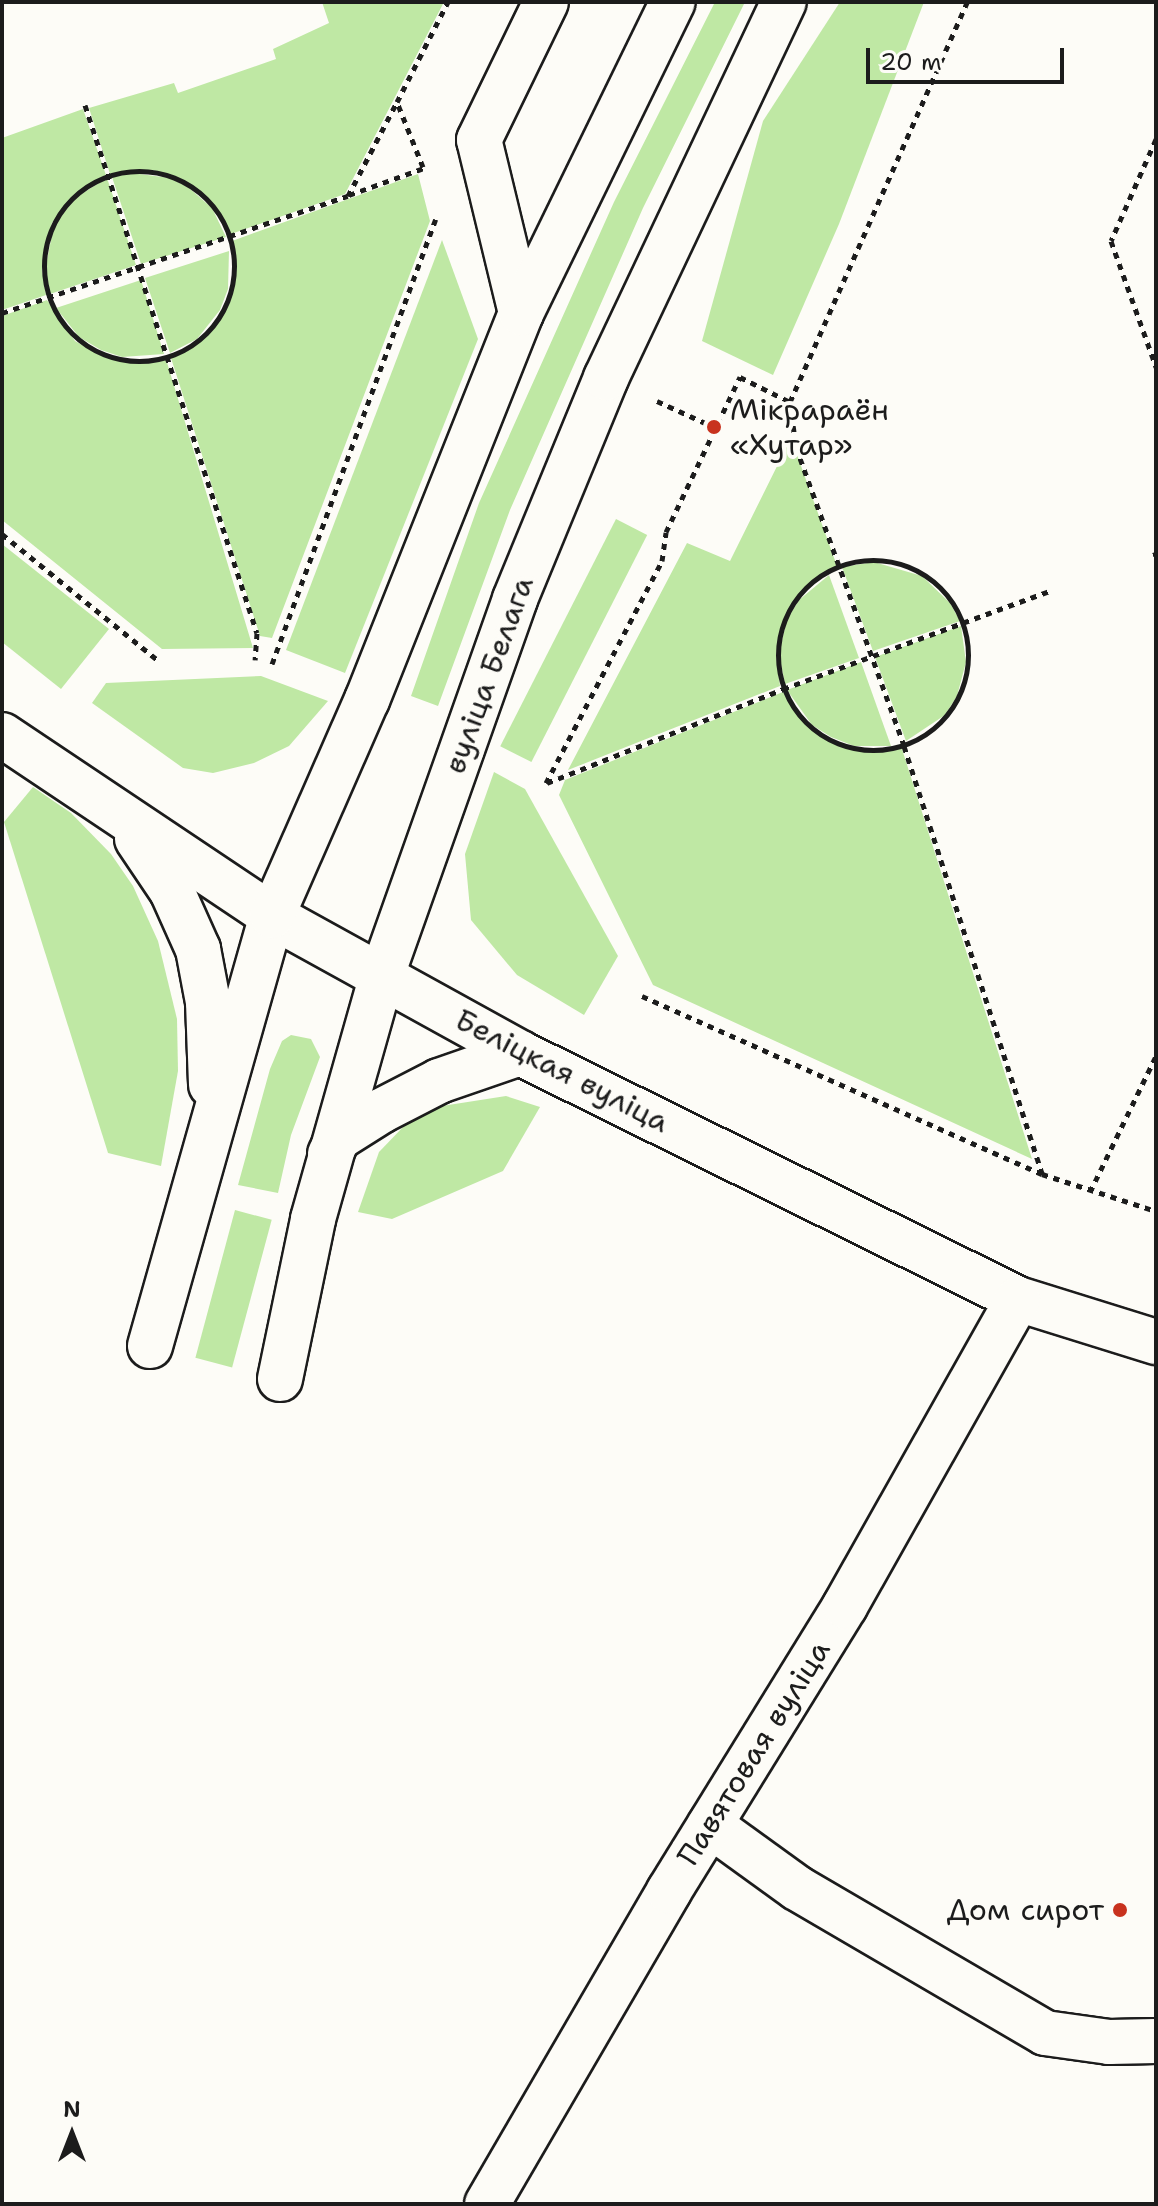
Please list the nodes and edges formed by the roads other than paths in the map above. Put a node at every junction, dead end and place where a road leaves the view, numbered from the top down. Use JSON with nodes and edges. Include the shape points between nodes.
{"nodes":[{"id":1,"x":546,"y":2,"type":"edge"},
{"id":2,"x":673,"y":2,"type":"edge"},
{"id":3,"x":785,"y":7,"type":"edge"},
{"id":4,"x":521,"y":313,"type":"junction"},
{"id":5,"x":2,"y":735,"type":"edge"},
{"id":6,"x":117,"y":816,"type":"junction"},
{"id":7,"x":272,"y":916,"type":"junction"},
{"id":8,"x":382,"y":975,"type":"junction"},
{"id":9,"x":520,"y":1053,"type":"junction"},
{"id":10,"x":213,"y":1125,"type":"junction"},
{"id":11,"x":329,"y":1156,"type":"junction"},
{"id":12,"x":1018,"y":1299,"type":"junction"},
{"id":13,"x":1156,"y":1342,"type":"edge"},
{"id":14,"x":150,"y":1346,"type":"dead end"},
{"id":15,"x":280,"y":1379,"type":"dead end"},
{"id":16,"x":710,"y":1825,"type":"junction"},
{"id":17,"x":1156,"y":2041,"type":"edge"},
{"id":18,"x":487,"y":2204,"type":"edge"}],
"edges":[{"from":1,"to":4,"type":"street","via":[[479,140]]},
{"from":2,"to":4,"type":"street"},
{"from":3,"to":8,"type":"street","name":"вуліца Белага","via":[[606,378],[515,599]]},
{"from":4,"to":7,"type":"street","via":[[367,700]]},
{"from":5,"to":6,"type":"street","name":"Беліцкая вуліца"},
{"from":6,"to":7,"type":"street","name":"Беліцкая вуліца"},
{"from":6,"to":10,"type":"street","via":[[147,849],[198,949],[208,1002]]},
{"from":7,"to":8,"type":"street","name":"Беліцкая вуліца"},
{"from":7,"to":10,"type":"street"},
{"from":8,"to":9,"type":"street","name":"Беліцкая вуліца"},
{"from":8,"to":11,"type":"street","name":"вуліца Белага"},
{"from":9,"to":11,"type":"street","via":[[439,1081],[381,1111],[338,1138]]},
{"from":9,"to":12,"type":"street","name":"Беліцкая вуліца"},
{"from":10,"to":14,"type":"street"},
{"from":11,"to":15,"type":"street","name":"вуліца Белага"},
{"from":12,"to":13,"type":"street","name":"Беліцкая вуліца"},
{"from":12,"to":16,"type":"street","name":"Павятовая вуліца","via":[[845,1606]]},
{"from":16,"to":17,"type":"street","via":[[797,1888],[1045,2033],[1109,2042]]},
{"from":16,"to":18,"type":"street","name":"Павятовая вуліца"}]}
